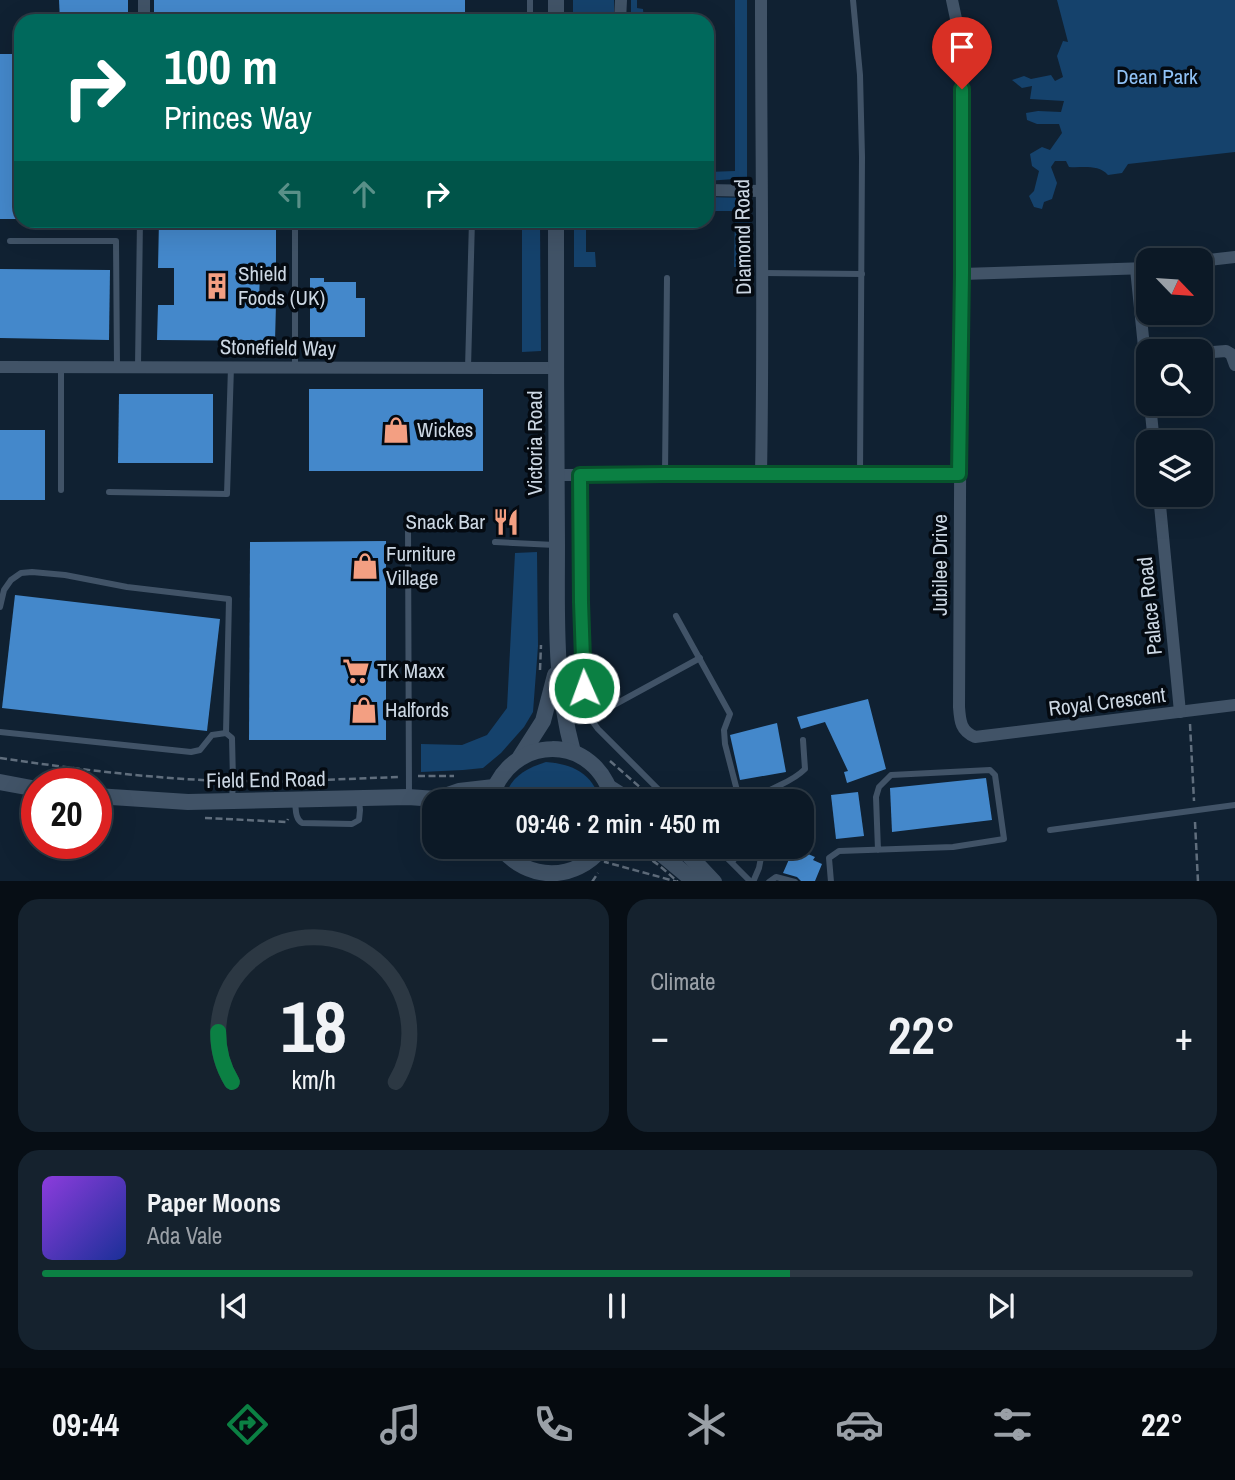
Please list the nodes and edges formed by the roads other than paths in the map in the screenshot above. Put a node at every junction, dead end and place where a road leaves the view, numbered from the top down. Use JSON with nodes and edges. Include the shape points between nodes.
{"nodes":[{"id":1,"x":761,"y":0,"type":"edge"},
{"id":2,"x":853,"y":0,"type":"edge"},
{"id":3,"x":952,"y":0,"type":"edge"},
{"id":4,"x":714,"y":190,"type":"edge"},
{"id":5,"x":761,"y":191,"type":"junction"},
{"id":6,"x":140,"y":228,"type":"edge"},
{"id":7,"x":295,"y":228,"type":"edge"},
{"id":8,"x":472,"y":228,"type":"edge"},
{"id":9,"x":556,"y":228,"type":"edge"},
{"id":10,"x":10,"y":241,"type":"dead end"},
{"id":11,"x":1235,"y":257,"type":"edge"},
{"id":12,"x":1213,"y":260,"type":"edge"},
{"id":13,"x":1136,"y":268,"type":"edge"},
{"id":14,"x":763,"y":273,"type":"junction"},
{"id":15,"x":862,"y":274,"type":"junction"},
{"id":16,"x":962,"y":274,"type":"junction"},
{"id":17,"x":667,"y":278,"type":"dead end"},
{"id":18,"x":1213,"y":352,"type":"edge"},
{"id":19,"x":1235,"y":365,"type":"edge"},
{"id":20,"x":61,"y":366,"type":"junction"},
{"id":21,"x":117,"y":366,"type":"junction"},
{"id":22,"x":138,"y":366,"type":"junction"},
{"id":23,"x":0,"y":367,"type":"edge"},
{"id":24,"x":230,"y":367,"type":"junction"},
{"id":25,"x":295,"y":368,"type":"junction"},
{"id":26,"x":468,"y":368,"type":"junction"},
{"id":27,"x":556,"y":368,"type":"junction"},
{"id":28,"x":665,"y":474,"type":"junction"},
{"id":29,"x":761,"y":474,"type":"junction"},
{"id":30,"x":959,"y":474,"type":"junction"},
{"id":31,"x":556,"y":475,"type":"junction"},
{"id":32,"x":580,"y":475,"type":"junction"},
{"id":33,"x":860,"y":475,"type":"junction"},
{"id":34,"x":61,"y":490,"type":"dead end"},
{"id":35,"x":109,"y":492,"type":"dead end"},
{"id":36,"x":1160,"y":507,"type":"edge"},
{"id":37,"x":408,"y":524,"type":"dead end"},
{"id":38,"x":495,"y":542,"type":"dead end"},
{"id":39,"x":556,"y":545,"type":"junction"},
{"id":40,"x":0,"y":607,"type":"edge"},
{"id":41,"x":676,"y":616,"type":"dead end"},
{"id":42,"x":700,"y":658,"type":"junction"},
{"id":43,"x":557,"y":666,"type":"junction"},
{"id":44,"x":1235,"y":705,"type":"edge"},
{"id":45,"x":1180,"y":712,"type":"junction"},
{"id":46,"x":590,"y":718,"type":"junction"},
{"id":47,"x":0,"y":733,"type":"edge"},
{"id":48,"x":226,"y":733,"type":"junction"},
{"id":49,"x":984,"y":737,"type":"joint"},
{"id":50,"x":803,"y":740,"type":"dead end"},
{"id":51,"x":573,"y":752,"type":"junction"},
{"id":52,"x":520,"y":757,"type":"junction"},
{"id":53,"x":0,"y":782,"type":"edge"},
{"id":54,"x":21,"y":786,"type":"edge"},
{"id":55,"x":494,"y":789,"type":"edge"},
{"id":56,"x":609,"y":789,"type":"edge"},
{"id":57,"x":658,"y":789,"type":"edge"},
{"id":58,"x":737,"y":789,"type":"edge"},
{"id":59,"x":770,"y":789,"type":"edge"},
{"id":60,"x":112,"y":797,"type":"edge"},
{"id":61,"x":408,"y":797,"type":"junction"},
{"id":62,"x":422,"y":798,"type":"edge"},
{"id":63,"x":359,"y":799,"type":"junction"},
{"id":64,"x":295,"y":800,"type":"junction"},
{"id":65,"x":232,"y":802,"type":"junction"},
{"id":66,"x":1235,"y":805,"type":"edge"},
{"id":67,"x":1049,"y":830,"type":"dead end"},
{"id":68,"x":878,"y":850,"type":"junction"},
{"id":69,"x":510,"y":859,"type":"edge"},
{"id":70,"x":593,"y":859,"type":"edge"},
{"id":71,"x":668,"y":859,"type":"edge"},
{"id":72,"x":693,"y":859,"type":"edge"},
{"id":73,"x":729,"y":859,"type":"edge"},
{"id":74,"x":734,"y":859,"type":"edge"},
{"id":75,"x":761,"y":859,"type":"edge"},
{"id":76,"x":732,"y":862,"type":"junction"},
{"id":77,"x":584,"y":866,"type":"junction"},
{"id":78,"x":537,"y":877,"type":"edge"},
{"id":79,"x":571,"y":881,"type":"edge"},
{"id":80,"x":695,"y":881,"type":"edge"},
{"id":81,"x":714,"y":881,"type":"edge"},
{"id":82,"x":752,"y":881,"type":"edge"},
{"id":83,"x":769,"y":881,"type":"edge"},
{"id":84,"x":795,"y":881,"type":"edge"},
{"id":85,"x":831,"y":881,"type":"edge"}],
"edges":[{"from":1,"to":5,"type":"street","name":"Diamond Road"},
{"from":2,"to":15,"type":"lane","via":[[860,89]]},
{"from":3,"to":16,"type":"street","name":"Jubilee Drive","via":[[961,60]]},
{"from":4,"to":5,"type":"street"},
{"from":5,"to":14,"type":"street","name":"Diamond Road"},
{"from":6,"to":22,"type":"lane"},
{"from":7,"to":25,"type":"lane"},
{"from":8,"to":26,"type":"lane"},
{"from":9,"to":27,"type":"street","name":"Victoria Road"},
{"from":10,"to":21,"type":"lane","via":[[116,241]]},
{"from":11,"to":12,"type":"street"},
{"from":13,"to":16,"type":"street"},
{"from":14,"to":15,"type":"lane"},
{"from":14,"to":29,"type":"street","name":"Diamond Road"},
{"from":15,"to":33,"type":"lane"},
{"from":16,"to":30,"type":"street","name":"Jubilee Drive"},
{"from":17,"to":28,"type":"lane"},
{"from":18,"to":19,"type":"street","via":[[1226,351]]},
{"from":20,"to":21,"type":"street","name":"Stonefield Way"},
{"from":20,"to":23,"type":"street","name":"Stonefield Way"},
{"from":20,"to":34,"type":"lane"},
{"from":21,"to":22,"type":"street","name":"Stonefield Way"},
{"from":22,"to":24,"type":"street","name":"Stonefield Way"},
{"from":24,"to":25,"type":"street","name":"Stonefield Way"},
{"from":24,"to":35,"type":"lane","via":[[227,494]]},
{"from":25,"to":26,"type":"street","name":"Stonefield Way"},
{"from":26,"to":27,"type":"street","name":"Stonefield Way"},
{"from":27,"to":31,"type":"street","name":"Victoria Road"},
{"from":28,"to":29,"type":"street"},
{"from":28,"to":32,"type":"street"},
{"from":29,"to":33,"type":"street"},
{"from":30,"to":33,"type":"street"},
{"from":30,"to":49,"type":"street","name":"Jubilee Drive","via":[[959,707],[967,734]]},
{"from":31,"to":32,"type":"street"},
{"from":31,"to":39,"type":"street","name":"Victoria Road"},
{"from":32,"to":46,"type":"lane","via":[[583,675]]},
{"from":36,"to":45,"type":"street","name":"Palace Road"},
{"from":37,"to":61,"type":"lane"},
{"from":38,"to":39,"type":"lane"},
{"from":39,"to":43,"type":"street","name":"Victoria Road"},
{"from":40,"to":48,"type":"lane","via":[[11,580],[32,572],[229,599]]},
{"from":41,"to":42,"type":"lane"},
{"from":42,"to":46,"type":"lane"},
{"from":42,"to":58,"type":"lane","via":[[730,714],[723,730]]},
{"from":43,"to":51,"type":"street","name":"Victoria Road"},
{"from":43,"to":52,"type":"street","name":"Victoria Road","via":[[543,721]]},
{"from":44,"to":45,"type":"street","name":"Royal Crescent"},
{"from":45,"to":49,"type":"street","name":"Royal Crescent"},
{"from":46,"to":57,"type":"lane"},
{"from":47,"to":48,"type":"lane","via":[[191,752],[200,750],[212,736]]},
{"from":48,"to":65,"type":"lane","via":[[232,738]]},
{"from":50,"to":59,"type":"lane","via":[[805,769],[795,779]]},
{"from":51,"to":52,"type":"street","via":[[555,748]]},
{"from":51,"to":56,"type":"street","via":[[597,768]]},
{"from":52,"to":55,"type":"street","name":"Victoria Road","via":[[504,770]]},
{"from":53,"to":54,"type":"street"},
{"from":60,"to":65,"type":"street","name":"Field End Road"},
{"from":61,"to":62,"type":"street","name":"Field End Road"},
{"from":61,"to":63,"type":"street","name":"Field End Road"},
{"from":63,"to":64,"type":"street","name":"Field End Road"},
{"from":63,"to":64,"type":"lane","via":[[359,820],[352,824],[302,823]]},
{"from":64,"to":65,"type":"street","name":"Field End Road"},
{"from":66,"to":67,"type":"lane"},
{"from":68,"to":68,"type":"lane","via":[[953,847],[1004,839],[995,775],[990,771],[891,775],[878,787],[876,797]]},
{"from":68,"to":85,"type":"lane","via":[[839,851],[829,858]]},
{"from":69,"to":78,"type":"street"},
{"from":70,"to":77,"type":"street"},
{"from":71,"to":80,"type":"street"},
{"from":72,"to":81,"type":"street"},
{"from":73,"to":76,"type":"lane"},
{"from":74,"to":76,"type":"lane"},
{"from":75,"to":82,"type":"lane"},
{"from":76,"to":82,"type":"lane"},
{"from":77,"to":78,"type":"street"},
{"from":77,"to":79,"type":"street"},
{"from":83,"to":84,"type":"lane","via":[[776,877]]}]}
